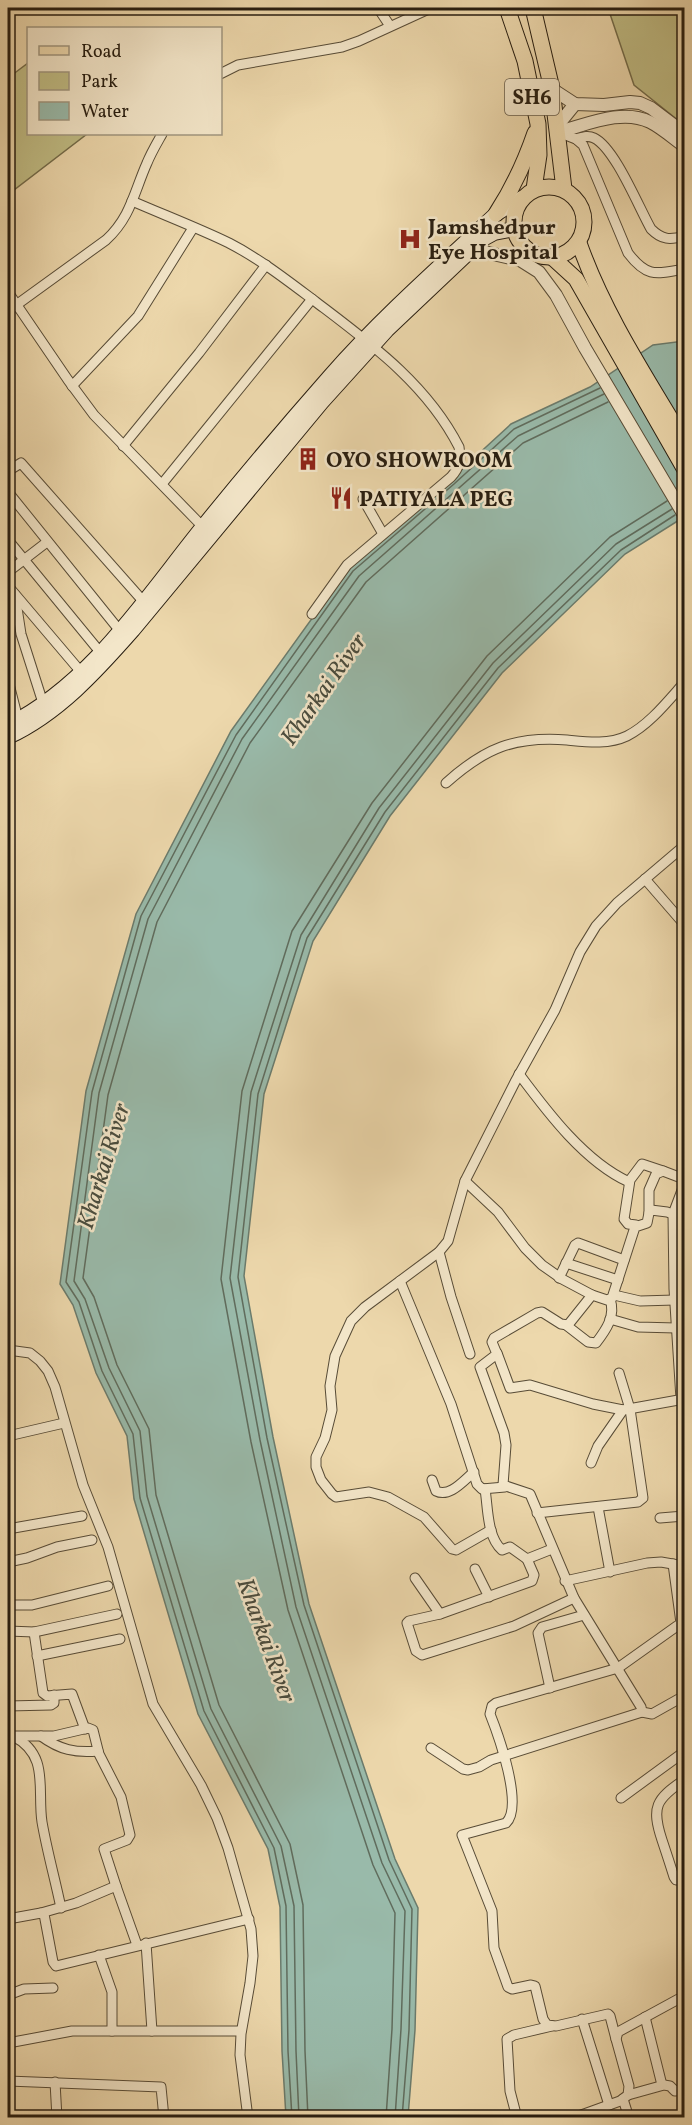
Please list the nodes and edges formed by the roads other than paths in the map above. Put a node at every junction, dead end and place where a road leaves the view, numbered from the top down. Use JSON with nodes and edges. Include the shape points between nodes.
{"nodes":[{"id":1,"x":378,"y":8,"type":"edge"},
{"id":2,"x":431,"y":8,"type":"edge"},
{"id":3,"x":507,"y":8,"type":"edge"},
{"id":4,"x":533,"y":8,"type":"edge"},
{"id":5,"x":390,"y":26,"type":"junction"},
{"id":6,"x":222,"y":73,"type":"edge"},
{"id":7,"x":552,"y":89,"type":"junction"},
{"id":8,"x":623,"y":103,"type":"junction"},
{"id":9,"x":574,"y":104,"type":"junction"},
{"id":10,"x":624,"y":117,"type":"junction"},
{"id":11,"x":538,"y":127,"type":"junction"},
{"id":12,"x":558,"y":128,"type":"junction"},
{"id":13,"x":684,"y":133,"type":"edge"},
{"id":14,"x":161,"y":135,"type":"edge"},
{"id":15,"x":576,"y":139,"type":"junction"},
{"id":16,"x":684,"y":147,"type":"edge"},
{"id":17,"x":564,"y":189,"type":"junction"},
{"id":18,"x":528,"y":194,"type":"junction"},
{"id":19,"x":132,"y":201,"type":"junction"},
{"id":20,"x":496,"y":214,"type":"junction"},
{"id":21,"x":194,"y":228,"type":"junction"},
{"id":22,"x":514,"y":229,"type":"junction"},
{"id":23,"x":684,"y":237,"type":"edge"},
{"id":24,"x":579,"y":243,"type":"junction"},
{"id":25,"x":471,"y":249,"type":"junction"},
{"id":26,"x":553,"y":258,"type":"junction"},
{"id":27,"x":266,"y":265,"type":"junction"},
{"id":28,"x":684,"y":269,"type":"edge"},
{"id":29,"x":8,"y":292,"type":"edge"},
{"id":30,"x":312,"y":299,"type":"junction"},
{"id":31,"x":16,"y":304,"type":"junction"},
{"id":32,"x":8,"y":311,"type":"edge"},
{"id":33,"x":615,"y":337,"type":"junction"},
{"id":34,"x":369,"y":342,"type":"junction"},
{"id":35,"x":72,"y":386,"type":"junction"},
{"id":36,"x":684,"y":441,"type":"edge"},
{"id":37,"x":123,"y":446,"type":"junction"},
{"id":38,"x":684,"y":468,"type":"edge"},
{"id":39,"x":8,"y":471,"type":"edge"},
{"id":40,"x":162,"y":484,"type":"junction"},
{"id":41,"x":8,"y":492,"type":"edge"},
{"id":42,"x":363,"y":499,"type":"dead end"},
{"id":43,"x":684,"y":515,"type":"edge"},
{"id":44,"x":207,"y":532,"type":"junction"},
{"id":45,"x":383,"y":534,"type":"junction"},
{"id":46,"x":8,"y":540,"type":"edge"},
{"id":47,"x":47,"y":542,"type":"junction"},
{"id":48,"x":24,"y":560,"type":"junction"},
{"id":49,"x":8,"y":572,"type":"edge"},
{"id":50,"x":8,"y":586,"type":"edge"},
{"id":51,"x":15,"y":595,"type":"junction"},
{"id":52,"x":143,"y":601,"type":"junction"},
{"id":53,"x":312,"y":614,"type":"dead end"},
{"id":54,"x":120,"y":631,"type":"junction"},
{"id":55,"x":100,"y":652,"type":"junction"},
{"id":56,"x":81,"y":672,"type":"junction"},
{"id":57,"x":8,"y":680,"type":"edge"},
{"id":58,"x":684,"y":683,"type":"edge"},
{"id":59,"x":44,"y":703,"type":"junction"},
{"id":60,"x":13,"y":722,"type":"edge"},
{"id":61,"x":8,"y":737,"type":"edge"},
{"id":62,"x":446,"y":783,"type":"dead end"},
{"id":63,"x":684,"y":846,"type":"edge"},
{"id":64,"x":645,"y":879,"type":"junction"},
{"id":65,"x":684,"y":924,"type":"edge"},
{"id":66,"x":519,"y":1074,"type":"junction"},
{"id":67,"x":663,"y":1171,"type":"junction"},
{"id":68,"x":684,"y":1179,"type":"edge"},
{"id":69,"x":465,"y":1181,"type":"junction"},
{"id":70,"x":629,"y":1182,"type":"junction"},
{"id":71,"x":684,"y":1185,"type":"edge"},
{"id":72,"x":649,"y":1213,"type":"junction"},
{"id":73,"x":673,"y":1214,"type":"junction"},
{"id":74,"x":684,"y":1223,"type":"edge"},
{"id":75,"x":636,"y":1225,"type":"junction"},
{"id":76,"x":439,"y":1252,"type":"junction"},
{"id":77,"x":624,"y":1260,"type":"junction"},
{"id":78,"x":566,"y":1263,"type":"junction"},
{"id":79,"x":559,"y":1278,"type":"junction"},
{"id":80,"x":618,"y":1280,"type":"junction"},
{"id":81,"x":400,"y":1281,"type":"junction"},
{"id":82,"x":591,"y":1295,"type":"junction"},
{"id":83,"x":612,"y":1297,"type":"junction"},
{"id":84,"x":675,"y":1300,"type":"junction"},
{"id":85,"x":610,"y":1319,"type":"junction"},
{"id":86,"x":566,"y":1325,"type":"junction"},
{"id":87,"x":676,"y":1329,"type":"junction"},
{"id":88,"x":681,"y":1340,"type":"edge"},
{"id":89,"x":8,"y":1350,"type":"edge"},
{"id":90,"x":497,"y":1353,"type":"junction"},
{"id":91,"x":470,"y":1354,"type":"dead end"},
{"id":92,"x":619,"y":1373,"type":"dead end"},
{"id":93,"x":683,"y":1399,"type":"edge"},
{"id":94,"x":627,"y":1410,"type":"junction"},
{"id":95,"x":64,"y":1423,"type":"junction"},
{"id":96,"x":8,"y":1436,"type":"edge"},
{"id":97,"x":591,"y":1463,"type":"dead end"},
{"id":98,"x":474,"y":1472,"type":"junction"},
{"id":99,"x":432,"y":1480,"type":"dead end"},
{"id":100,"x":505,"y":1487,"type":"junction"},
{"id":101,"x":485,"y":1489,"type":"junction"},
{"id":102,"x":598,"y":1507,"type":"junction"},
{"id":103,"x":537,"y":1514,"type":"junction"},
{"id":104,"x":82,"y":1516,"type":"dead end"},
{"id":105,"x":684,"y":1516,"type":"edge"},
{"id":106,"x":660,"y":1518,"type":"dead end"},
{"id":107,"x":8,"y":1529,"type":"edge"},
{"id":108,"x":491,"y":1530,"type":"junction"},
{"id":109,"x":92,"y":1540,"type":"dead end"},
{"id":110,"x":552,"y":1549,"type":"junction"},
{"id":111,"x":527,"y":1559,"type":"junction"},
{"id":112,"x":8,"y":1562,"type":"edge"},
{"id":113,"x":673,"y":1564,"type":"junction"},
{"id":114,"x":684,"y":1566,"type":"edge"},
{"id":115,"x":475,"y":1569,"type":"dead end"},
{"id":116,"x":610,"y":1572,"type":"junction"},
{"id":117,"x":415,"y":1578,"type":"dead end"},
{"id":118,"x":565,"y":1581,"type":"junction"},
{"id":119,"x":108,"y":1586,"type":"dead end"},
{"id":120,"x":489,"y":1597,"type":"junction"},
{"id":121,"x":574,"y":1598,"type":"junction"},
{"id":122,"x":8,"y":1605,"type":"edge"},
{"id":123,"x":117,"y":1614,"type":"dead end"},
{"id":124,"x":440,"y":1614,"type":"junction"},
{"id":125,"x":584,"y":1615,"type":"junction"},
{"id":126,"x":683,"y":1623,"type":"edge"},
{"id":127,"x":8,"y":1631,"type":"edge"},
{"id":128,"x":34,"y":1632,"type":"junction"},
{"id":129,"x":120,"y":1639,"type":"dead end"},
{"id":130,"x":37,"y":1656,"type":"junction"},
{"id":131,"x":618,"y":1668,"type":"junction"},
{"id":132,"x":550,"y":1688,"type":"junction"},
{"id":133,"x":54,"y":1695,"type":"junction"},
{"id":134,"x":684,"y":1696,"type":"edge"},
{"id":135,"x":8,"y":1706,"type":"edge"},
{"id":136,"x":642,"y":1713,"type":"junction"},
{"id":137,"x":85,"y":1729,"type":"junction"},
{"id":138,"x":10,"y":1735,"type":"edge"},
{"id":139,"x":41,"y":1736,"type":"junction"},
{"id":140,"x":430,"y":1748,"type":"dead end"},
{"id":141,"x":98,"y":1751,"type":"junction"},
{"id":142,"x":684,"y":1752,"type":"edge"},
{"id":143,"x":505,"y":1755,"type":"junction"},
{"id":144,"x":684,"y":1780,"type":"edge"},
{"id":145,"x":621,"y":1798,"type":"dead end"},
{"id":146,"x":684,"y":1880,"type":"edge"},
{"id":147,"x":116,"y":1886,"type":"junction"},
{"id":148,"x":61,"y":1908,"type":"junction"},
{"id":149,"x":41,"y":1913,"type":"junction"},
{"id":150,"x":8,"y":1919,"type":"edge"},
{"id":151,"x":249,"y":1919,"type":"junction"},
{"id":152,"x":141,"y":1944,"type":"junction"},
{"id":153,"x":99,"y":1955,"type":"junction"},
{"id":154,"x":53,"y":1988,"type":"dead end"},
{"id":155,"x":8,"y":1995,"type":"edge"},
{"id":156,"x":684,"y":1999,"type":"edge"},
{"id":157,"x":645,"y":2017,"type":"junction"},
{"id":158,"x":582,"y":2019,"type":"junction"},
{"id":159,"x":552,"y":2026,"type":"junction"},
{"id":160,"x":112,"y":2031,"type":"junction"},
{"id":161,"x":152,"y":2031,"type":"junction"},
{"id":162,"x":242,"y":2031,"type":"junction"},
{"id":163,"x":616,"y":2039,"type":"junction"},
{"id":164,"x":8,"y":2043,"type":"edge"},
{"id":165,"x":8,"y":2081,"type":"edge"},
{"id":166,"x":55,"y":2082,"type":"junction"},
{"id":167,"x":662,"y":2085,"type":"junction"},
{"id":168,"x":684,"y":2090,"type":"edge"},
{"id":169,"x":626,"y":2097,"type":"junction"},
{"id":170,"x":609,"y":2105,"type":"junction"},
{"id":171,"x":57,"y":2118,"type":"edge"},
{"id":172,"x":164,"y":2118,"type":"edge"},
{"id":173,"x":248,"y":2118,"type":"edge"},
{"id":174,"x":517,"y":2118,"type":"edge"},
{"id":175,"x":573,"y":2118,"type":"edge"},
{"id":176,"x":629,"y":2118,"type":"edge"}],
"edges":[{"from":1,"to":5,"type":"street"},
{"from":2,"to":5,"type":"street"},
{"from":3,"to":11,"type":"main road","number":"SH6","via":[[525,61]]},
{"from":4,"to":7,"type":"main road","number":"SH6"},
{"from":5,"to":6,"type":"street","via":[[342,47],[238,65]]},
{"from":7,"to":9,"type":"street"},
{"from":7,"to":12,"type":"main road","number":"SH6"},
{"from":8,"to":9,"type":"street"},
{"from":8,"to":10,"type":"street"},
{"from":8,"to":13,"type":"street","via":[[651,108]]},
{"from":9,"to":12,"type":"street"},
{"from":10,"to":12,"type":"street"},
{"from":10,"to":16,"type":"street","via":[[650,122]]},
{"from":11,"to":12,"type":"main road"},
{"from":11,"to":18,"type":"main road","number":"SH6","via":[[539,155]]},
{"from":11,"to":20,"type":"main road","via":[[524,166]]},
{"from":12,"to":15,"type":"street"},
{"from":12,"to":17,"type":"main road","number":"SH6"},
{"from":14,"to":19,"type":"street"},
{"from":15,"to":23,"type":"street","via":[[596,139],[607,150],[658,236]]},
{"from":15,"to":28,"type":"street","via":[[583,145],[633,260],[646,272]]},
{"from":17,"to":18,"type":"main road","via":[[549,186]]},
{"from":17,"to":24,"type":"main road","via":[[584,213],[585,228]]},
{"from":18,"to":20,"type":"main road"},
{"from":18,"to":22,"type":"main road","via":[[516,208]]},
{"from":19,"to":21,"type":"street"},
{"from":19,"to":31,"type":"street","via":[[118,229],[106,240]]},
{"from":20,"to":34,"type":"main road"},
{"from":21,"to":27,"type":"street"},
{"from":21,"to":35,"type":"street","via":[[138,316]]},
{"from":22,"to":25,"type":"main road","via":[[494,233]]},
{"from":22,"to":26,"type":"main road","via":[[526,250]]},
{"from":24,"to":26,"type":"main road"},
{"from":24,"to":33,"type":"main road"},
{"from":25,"to":34,"type":"main road"},
{"from":25,"to":43,"type":"street","via":[[520,260],[539,272]]},
{"from":26,"to":33,"type":"main road","via":[[576,279]]},
{"from":27,"to":30,"type":"street"},
{"from":27,"to":37,"type":"street"},
{"from":29,"to":31,"type":"street"},
{"from":30,"to":34,"type":"street"},
{"from":30,"to":40,"type":"street"},
{"from":31,"to":32,"type":"street"},
{"from":31,"to":35,"type":"street"},
{"from":33,"to":36,"type":"main road"},
{"from":33,"to":38,"type":"main road"},
{"from":34,"to":44,"type":"main road"},
{"from":34,"to":45,"type":"street","via":[[416,387],[454,438],[461,457],[451,477]]},
{"from":35,"to":37,"type":"street"},
{"from":37,"to":40,"type":"street"},
{"from":39,"to":52,"type":"street","via":[[21,463]]},
{"from":40,"to":44,"type":"street"},
{"from":41,"to":47,"type":"street"},
{"from":42,"to":45,"type":"street"},
{"from":44,"to":52,"type":"main road"},
{"from":44,"to":61,"type":"main road","via":[[102,665],[43,716]]},
{"from":45,"to":53,"type":"street","via":[[348,565]]},
{"from":46,"to":48,"type":"street"},
{"from":47,"to":48,"type":"street"},
{"from":47,"to":54,"type":"street"},
{"from":48,"to":49,"type":"street"},
{"from":48,"to":55,"type":"street"},
{"from":50,"to":51,"type":"street"},
{"from":51,"to":56,"type":"street"},
{"from":51,"to":59,"type":"street","via":[[21,634]]},
{"from":52,"to":54,"type":"main road"},
{"from":54,"to":55,"type":"main road"},
{"from":55,"to":56,"type":"main road"},
{"from":56,"to":59,"type":"main road"},
{"from":57,"to":60,"type":"street"},
{"from":58,"to":62,"type":"street","via":[[644,725],[626,737],[601,742],[543,738],[513,743],[467,763]]},
{"from":59,"to":60,"type":"main road"},
{"from":63,"to":64,"type":"street"},
{"from":64,"to":65,"type":"street"},
{"from":64,"to":66,"type":"street","via":[[596,926]]},
{"from":66,"to":69,"type":"street"},
{"from":66,"to":70,"type":"street","via":[[587,1153]]},
{"from":67,"to":68,"type":"street"},
{"from":67,"to":70,"type":"street","via":[[642,1164]]},
{"from":67,"to":72,"type":"street","via":[[650,1184]]},
{"from":69,"to":76,"type":"street","via":[[448,1241]]},
{"from":69,"to":79,"type":"street","via":[[498,1212],[525,1248]]},
{"from":70,"to":75,"type":"street","via":[[624,1219]]},
{"from":71,"to":73,"type":"street"},
{"from":72,"to":73,"type":"street","via":[[653,1210]]},
{"from":72,"to":75,"type":"street","via":[[647,1223]]},
{"from":73,"to":74,"type":"street"},
{"from":73,"to":84,"type":"street"},
{"from":75,"to":77,"type":"street"},
{"from":76,"to":81,"type":"street"},
{"from":76,"to":91,"type":"street"},
{"from":77,"to":78,"type":"street","via":[[578,1243]]},
{"from":77,"to":80,"type":"street"},
{"from":78,"to":79,"type":"street"},
{"from":78,"to":80,"type":"street"},
{"from":79,"to":82,"type":"street"},
{"from":80,"to":83,"type":"street"},
{"from":81,"to":98,"type":"street","via":[[451,1404]]},
{"from":81,"to":108,"type":"street","via":[[365,1307],[344,1335],[335,1356],[330,1386],[332,1410],[316,1457],[317,1473],[336,1497],[369,1492],[416,1511],[452,1549]]},
{"from":82,"to":83,"type":"street"},
{"from":82,"to":86,"type":"street"},
{"from":83,"to":84,"type":"street"},
{"from":83,"to":85,"type":"street"},
{"from":84,"to":87,"type":"street"},
{"from":85,"to":86,"type":"street","via":[[594,1344]]},
{"from":85,"to":87,"type":"street","via":[[638,1327]]},
{"from":86,"to":90,"type":"street","via":[[539,1312],[494,1338]]},
{"from":87,"to":88,"type":"street"},
{"from":88,"to":93,"type":"street"},
{"from":89,"to":95,"type":"street","via":[[30,1353],[48,1371]]},
{"from":90,"to":94,"type":"street","via":[[510,1388],[530,1385]]},
{"from":90,"to":100,"type":"street","via":[[480,1367],[504,1433]]},
{"from":92,"to":94,"type":"street"},
{"from":93,"to":94,"type":"street"},
{"from":94,"to":97,"type":"street","via":[[598,1446]]},
{"from":94,"to":102,"type":"street","via":[[643,1498]]},
{"from":95,"to":96,"type":"street"},
{"from":95,"to":151,"type":"street","via":[[115,1568],[150,1695],[217,1818]]},
{"from":98,"to":99,"type":"street","via":[[445,1493],[436,1491]]},
{"from":98,"to":101,"type":"street","via":[[479,1487]]},
{"from":100,"to":101,"type":"street"},
{"from":100,"to":103,"type":"street","via":[[528,1492]]},
{"from":101,"to":108,"type":"street"},
{"from":102,"to":103,"type":"street"},
{"from":102,"to":116,"type":"street"},
{"from":103,"to":110,"type":"street"},
{"from":104,"to":107,"type":"street"},
{"from":105,"to":106,"type":"street"},
{"from":108,"to":111,"type":"street","via":[[502,1550],[510,1546]]},
{"from":109,"to":112,"type":"street"},
{"from":110,"to":111,"type":"street"},
{"from":110,"to":118,"type":"street"},
{"from":111,"to":120,"type":"street","via":[[534,1575],[532,1581]]},
{"from":113,"to":114,"type":"street"},
{"from":113,"to":116,"type":"street","via":[[647,1563]]},
{"from":113,"to":126,"type":"street"},
{"from":115,"to":120,"type":"street"},
{"from":116,"to":118,"type":"street"},
{"from":117,"to":124,"type":"street"},
{"from":118,"to":121,"type":"street"},
{"from":119,"to":122,"type":"street","via":[[32,1605]]},
{"from":120,"to":124,"type":"street"},
{"from":121,"to":124,"type":"street","via":[[513,1626],[418,1654],[407,1623]]},
{"from":121,"to":125,"type":"street"},
{"from":123,"to":128,"type":"street"},
{"from":125,"to":131,"type":"street"},
{"from":125,"to":132,"type":"street","via":[[542,1627],[538,1633]]},
{"from":126,"to":131,"type":"street"},
{"from":127,"to":128,"type":"street"},
{"from":128,"to":130,"type":"street"},
{"from":129,"to":130,"type":"street"},
{"from":130,"to":133,"type":"street","via":[[43,1693]]},
{"from":131,"to":132,"type":"street"},
{"from":131,"to":136,"type":"street"},
{"from":132,"to":143,"type":"street","via":[[492,1706],[490,1714]]},
{"from":133,"to":135,"type":"street","via":[[51,1705]]},
{"from":133,"to":137,"type":"street","via":[[72,1694]]},
{"from":134,"to":136,"type":"street","via":[[652,1714]]},
{"from":136,"to":143,"type":"street"},
{"from":137,"to":139,"type":"street"},
{"from":137,"to":141,"type":"street","via":[[93,1730]]},
{"from":138,"to":139,"type":"street"},
{"from":138,"to":148,"type":"street","via":[[32,1752],[40,1773],[42,1821]]},
{"from":139,"to":141,"type":"street","via":[[63,1749]]},
{"from":140,"to":143,"type":"street","via":[[468,1770]]},
{"from":141,"to":147,"type":"street","via":[[122,1797],[130,1835],[104,1849]]},
{"from":142,"to":145,"type":"street"},
{"from":143,"to":159,"type":"street","via":[[511,1818],[503,1824],[463,1833],[462,1837],[492,1911],[494,1948],[507,1984],[512,1989],[535,1986],[543,2019]]},
{"from":144,"to":146,"type":"street","via":[[662,1799],[655,1820],[674,1877]]},
{"from":147,"to":148,"type":"street"},
{"from":147,"to":152,"type":"street"},
{"from":148,"to":149,"type":"street"},
{"from":149,"to":150,"type":"street"},
{"from":149,"to":153,"type":"street","via":[[45,1916],[55,1965]]},
{"from":151,"to":152,"type":"street"},
{"from":151,"to":162,"type":"street","via":[[253,1956]]},
{"from":152,"to":153,"type":"street"},
{"from":152,"to":161,"type":"street"},
{"from":153,"to":160,"type":"street","via":[[112,1992]]},
{"from":154,"to":155,"type":"street","via":[[24,1989]]},
{"from":156,"to":157,"type":"street"},
{"from":157,"to":163,"type":"street","via":[[620,2030]]},
{"from":157,"to":167,"type":"street"},
{"from":158,"to":159,"type":"street"},
{"from":158,"to":163,"type":"street","via":[[608,2014]]},
{"from":158,"to":170,"type":"street"},
{"from":159,"to":174,"type":"street","via":[[507,2039],[510,2091]]},
{"from":160,"to":161,"type":"street"},
{"from":160,"to":164,"type":"street","via":[[58,2032]]},
{"from":161,"to":162,"type":"street"},
{"from":162,"to":173,"type":"street","via":[[240,2055]]},
{"from":163,"to":169,"type":"street","via":[[629,2086]]},
{"from":165,"to":166,"type":"street"},
{"from":166,"to":171,"type":"street"},
{"from":166,"to":172,"type":"street","via":[[161,2087]]},
{"from":167,"to":168,"type":"street"},
{"from":167,"to":169,"type":"street"},
{"from":169,"to":170,"type":"street"},
{"from":169,"to":176,"type":"street"},
{"from":170,"to":175,"type":"street"}]}
